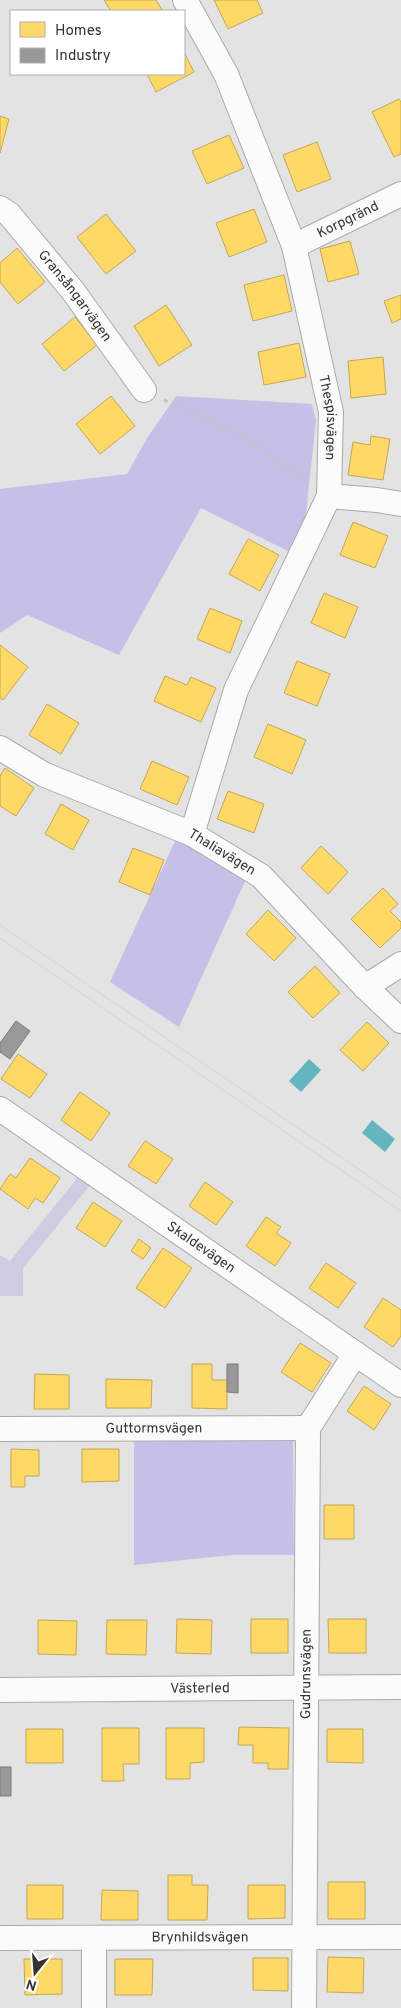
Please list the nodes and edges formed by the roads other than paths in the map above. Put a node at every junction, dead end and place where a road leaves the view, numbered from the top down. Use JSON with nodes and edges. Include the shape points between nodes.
{"nodes":[{"id":1,"x":185,"y":0,"type":"edge"},
{"id":2,"x":401,"y":194,"type":"edge"},
{"id":3,"x":0,"y":208,"type":"edge"},
{"id":4,"x":294,"y":246,"type":"junction"},
{"id":5,"x":144,"y":390,"type":"road end"},
{"id":6,"x":329,"y":496,"type":"junction"},
{"id":7,"x":401,"y":504,"type":"edge"},
{"id":8,"x":0,"y":748,"type":"edge"},
{"id":9,"x":192,"y":834,"type":"junction"},
{"id":10,"x":401,"y":964,"type":"edge"},
{"id":11,"x":366,"y":987,"type":"junction"},
{"id":12,"x":401,"y":1020,"type":"edge"},
{"id":13,"x":0,"y":1109,"type":"edge"},
{"id":14,"x":355,"y":1354,"type":"junction"},
{"id":15,"x":401,"y":1385,"type":"edge"},
{"id":16,"x":308,"y":1428,"type":"junction"},
{"id":17,"x":0,"y":1429,"type":"edge"},
{"id":18,"x":401,"y":1687,"type":"edge"},
{"id":19,"x":306,"y":1689,"type":"junction"},
{"id":20,"x":0,"y":1690,"type":"edge"},
{"id":21,"x":305,"y":1937,"type":"junction"},
{"id":22,"x":401,"y":1937,"type":"edge"},
{"id":23,"x":0,"y":1938,"type":"edge"},
{"id":24,"x":94,"y":1938,"type":"junction"},
{"id":25,"x":94,"y":2008,"type":"edge"},
{"id":26,"x":304,"y":2008,"type":"edge"}],
"edges":[{"from":1,"to":4,"type":"street","name":"Thespisvägen","via":[[226,74]]},
{"from":2,"to":4,"type":"street","name":"Korpgränd"},
{"from":3,"to":5,"type":"street","name":"Gransångarvägen","via":[[9,214],[73,292]]},
{"from":4,"to":6,"type":"street","name":"Thespisvägen","via":[[331,412]]},
{"from":6,"to":7,"type":"street"},
{"from":6,"to":9,"type":"street","name":"Thespisvägen","via":[[236,690]]},
{"from":8,"to":9,"type":"street","name":"Thaliavägen","via":[[44,774]]},
{"from":9,"to":11,"type":"street","name":"Thaliavägen","via":[[261,876]]},
{"from":10,"to":11,"type":"street"},
{"from":11,"to":12,"type":"street","name":"Thaliavägen"},
{"from":13,"to":14,"type":"street","name":"Skaldevägen"},
{"from":14,"to":15,"type":"street","name":"Skaldevägen"},
{"from":14,"to":16,"type":"street"},
{"from":16,"to":17,"type":"street","name":"Guttormsvägen"},
{"from":16,"to":19,"type":"street","name":"Gudrunsvägen"},
{"from":18,"to":19,"type":"street","name":"Västerled"},
{"from":19,"to":20,"type":"street","name":"Västerled"},
{"from":19,"to":21,"type":"street","name":"Gudrunsvägen"},
{"from":21,"to":22,"type":"street","name":"Brynhildsvägen"},
{"from":21,"to":24,"type":"street","name":"Brynhildsvägen"},
{"from":21,"to":26,"type":"street","name":"Gudrunsvägen"},
{"from":23,"to":24,"type":"street","name":"Brynhildsvägen"},
{"from":24,"to":25,"type":"street"}]}
